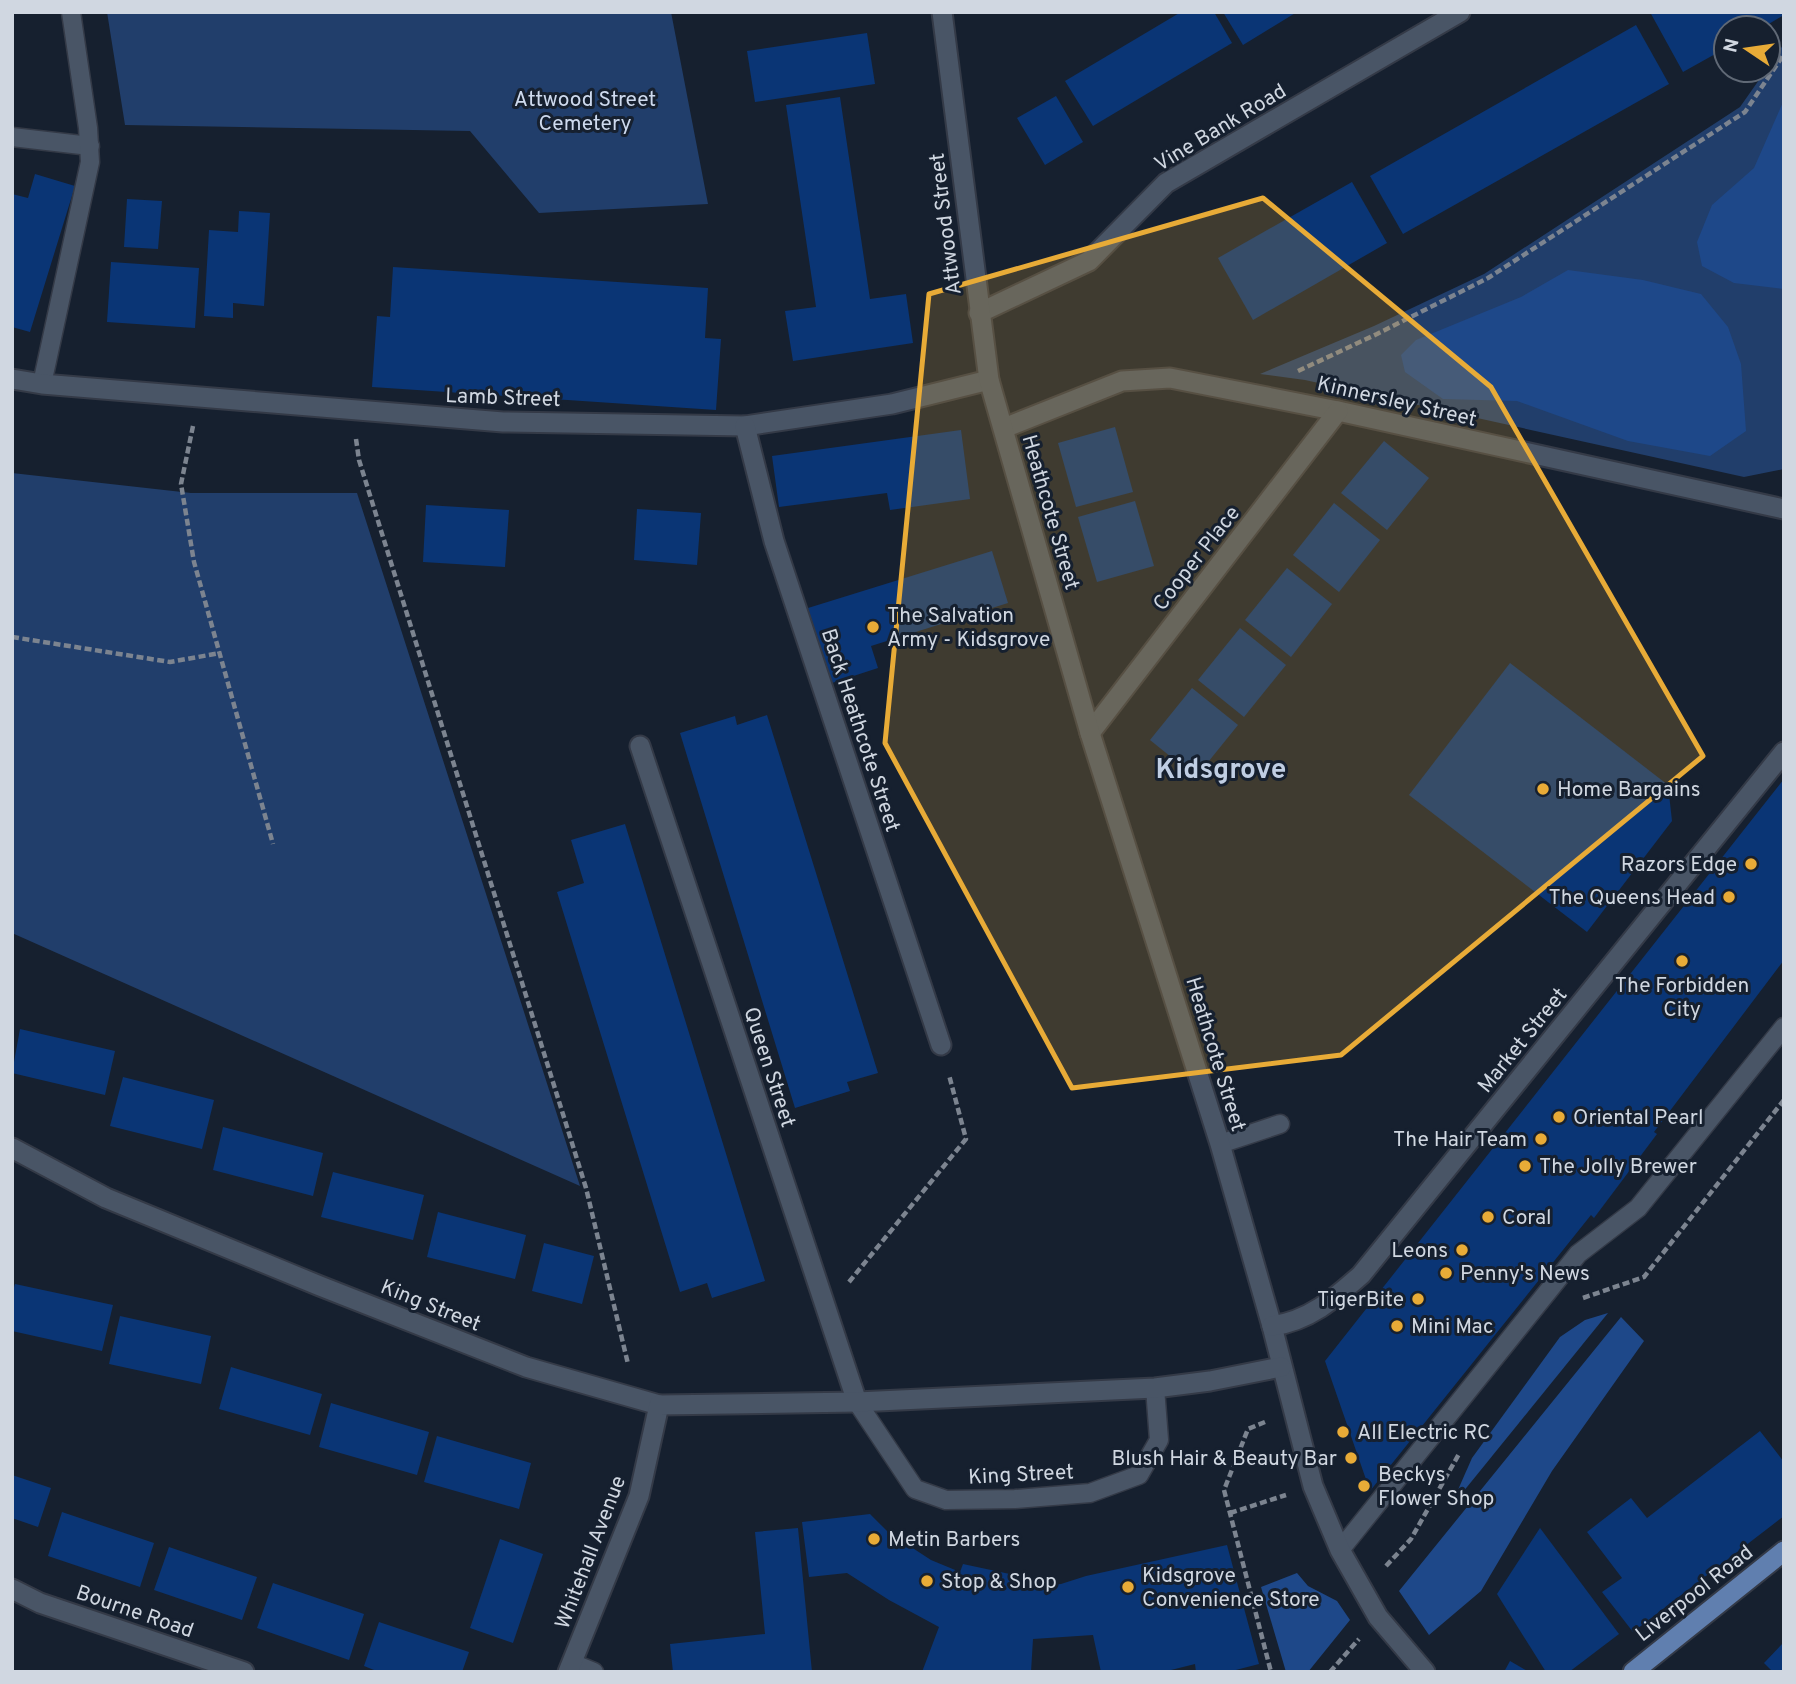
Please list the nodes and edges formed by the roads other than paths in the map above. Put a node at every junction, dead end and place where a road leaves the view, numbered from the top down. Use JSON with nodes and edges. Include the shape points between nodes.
{"nodes":[{"id":1,"x":71,"y":12,"type":"edge"},
{"id":2,"x":942,"y":12,"type":"edge"},
{"id":3,"x":1460,"y":12,"type":"edge"},
{"id":4,"x":12,"y":137,"type":"edge"},
{"id":5,"x":90,"y":146,"type":"junction"},
{"id":6,"x":979,"y":313,"type":"junction"},
{"id":7,"x":12,"y":379,"type":"edge"},
{"id":8,"x":989,"y":380,"type":"junction"},
{"id":9,"x":42,"y":384,"type":"junction"},
{"id":10,"x":1338,"y":411,"type":"junction"},
{"id":11,"x":745,"y":426,"type":"junction"},
{"id":12,"x":1004,"y":428,"type":"junction"},
{"id":13,"x":1784,"y":509,"type":"edge"},
{"id":14,"x":1090,"y":733,"type":"junction"},
{"id":15,"x":640,"y":746,"type":"dead end"},
{"id":16,"x":1784,"y":752,"type":"edge"},
{"id":17,"x":1784,"y":1027,"type":"edge"},
{"id":18,"x":942,"y":1045,"type":"road end"},
{"id":19,"x":1279,"y":1124,"type":"dead end"},
{"id":20,"x":1220,"y":1144,"type":"junction"},
{"id":21,"x":12,"y":1148,"type":"edge"},
{"id":22,"x":1272,"y":1326,"type":"junction"},
{"id":23,"x":1281,"y":1367,"type":"junction"},
{"id":24,"x":1155,"y":1388,"type":"junction"},
{"id":25,"x":857,"y":1402,"type":"junction"},
{"id":26,"x":659,"y":1405,"type":"junction"},
{"id":27,"x":1340,"y":1550,"type":"junction"},
{"id":28,"x":1784,"y":1551,"type":"edge"},
{"id":29,"x":12,"y":1589,"type":"edge"},
{"id":30,"x":570,"y":1667,"type":"edge"},
{"id":31,"x":244,"y":1672,"type":"edge"},
{"id":32,"x":594,"y":1672,"type":"edge"},
{"id":33,"x":1424,"y":1672,"type":"edge"},
{"id":34,"x":1633,"y":1672,"type":"edge"}],
"edges":[{"from":1,"to":5,"type":"lane"},
{"from":2,"to":6,"type":"street","name":"Attwood Street"},
{"from":3,"to":6,"type":"street","name":"Vine Bank Road","via":[[1166,183],[1089,261]]},
{"from":4,"to":5,"type":"lane"},
{"from":5,"to":9,"type":"lane"},
{"from":6,"to":8,"type":"street","name":"Attwood Street"},
{"from":7,"to":9,"type":"street","name":"Lamb Street"},
{"from":8,"to":11,"type":"street","name":"Lamb Street","via":[[892,404]]},
{"from":8,"to":12,"type":"street","name":"Attwood Street"},
{"from":9,"to":11,"type":"street","name":"Lamb Street","via":[[503,422]]},
{"from":10,"to":12,"type":"street","name":"Kinnersley Street","via":[[1170,378],[1122,381]]},
{"from":10,"to":13,"type":"street","name":"Kinnersley Street"},
{"from":10,"to":14,"type":"street","name":"Cooper Place"},
{"from":11,"to":18,"type":"street","name":"Back Heathcote Street","via":[[774,541]]},
{"from":12,"to":14,"type":"street","name":"Heathcote Street"},
{"from":14,"to":20,"type":"street","name":"Heathcote Street"},
{"from":15,"to":25,"type":"street","name":"Queen Street"},
{"from":16,"to":22,"type":"street","name":"Market Street","via":[[1361,1275],[1313,1313]]},
{"from":17,"to":27,"type":"lane","via":[[1638,1208],[1578,1254]]},
{"from":19,"to":20,"type":"lane"},
{"from":20,"to":22,"type":"street","name":"Heathcote Street"},
{"from":21,"to":26,"type":"street","name":"King Street","via":[[106,1198],[320,1286],[526,1367]]},
{"from":22,"to":23,"type":"street","name":"Heathcote Street"},
{"from":23,"to":24,"type":"street","name":"King Street"},
{"from":23,"to":27,"type":"street","name":"Heathcote Street","via":[[1313,1486]]},
{"from":24,"to":25,"type":"street","name":"King Street"},
{"from":24,"to":25,"type":"lane","name":"King Street","via":[[1159,1440],[1139,1475],[1090,1493],[1015,1499],[946,1500],[915,1489]]},
{"from":25,"to":26,"type":"street","name":"King Street"},
{"from":26,"to":30,"type":"street","name":"Whitehall Avenue","via":[[639,1496]]},
{"from":27,"to":33,"type":"street","name":"Heathcote Street","via":[[1378,1617]]},
{"from":28,"to":34,"type":"main road","name":"Liverpool Road"},
{"from":29,"to":31,"type":"street","name":"Bourne Road","via":[[40,1603]]},
{"from":30,"to":32,"type":"lane"}]}
